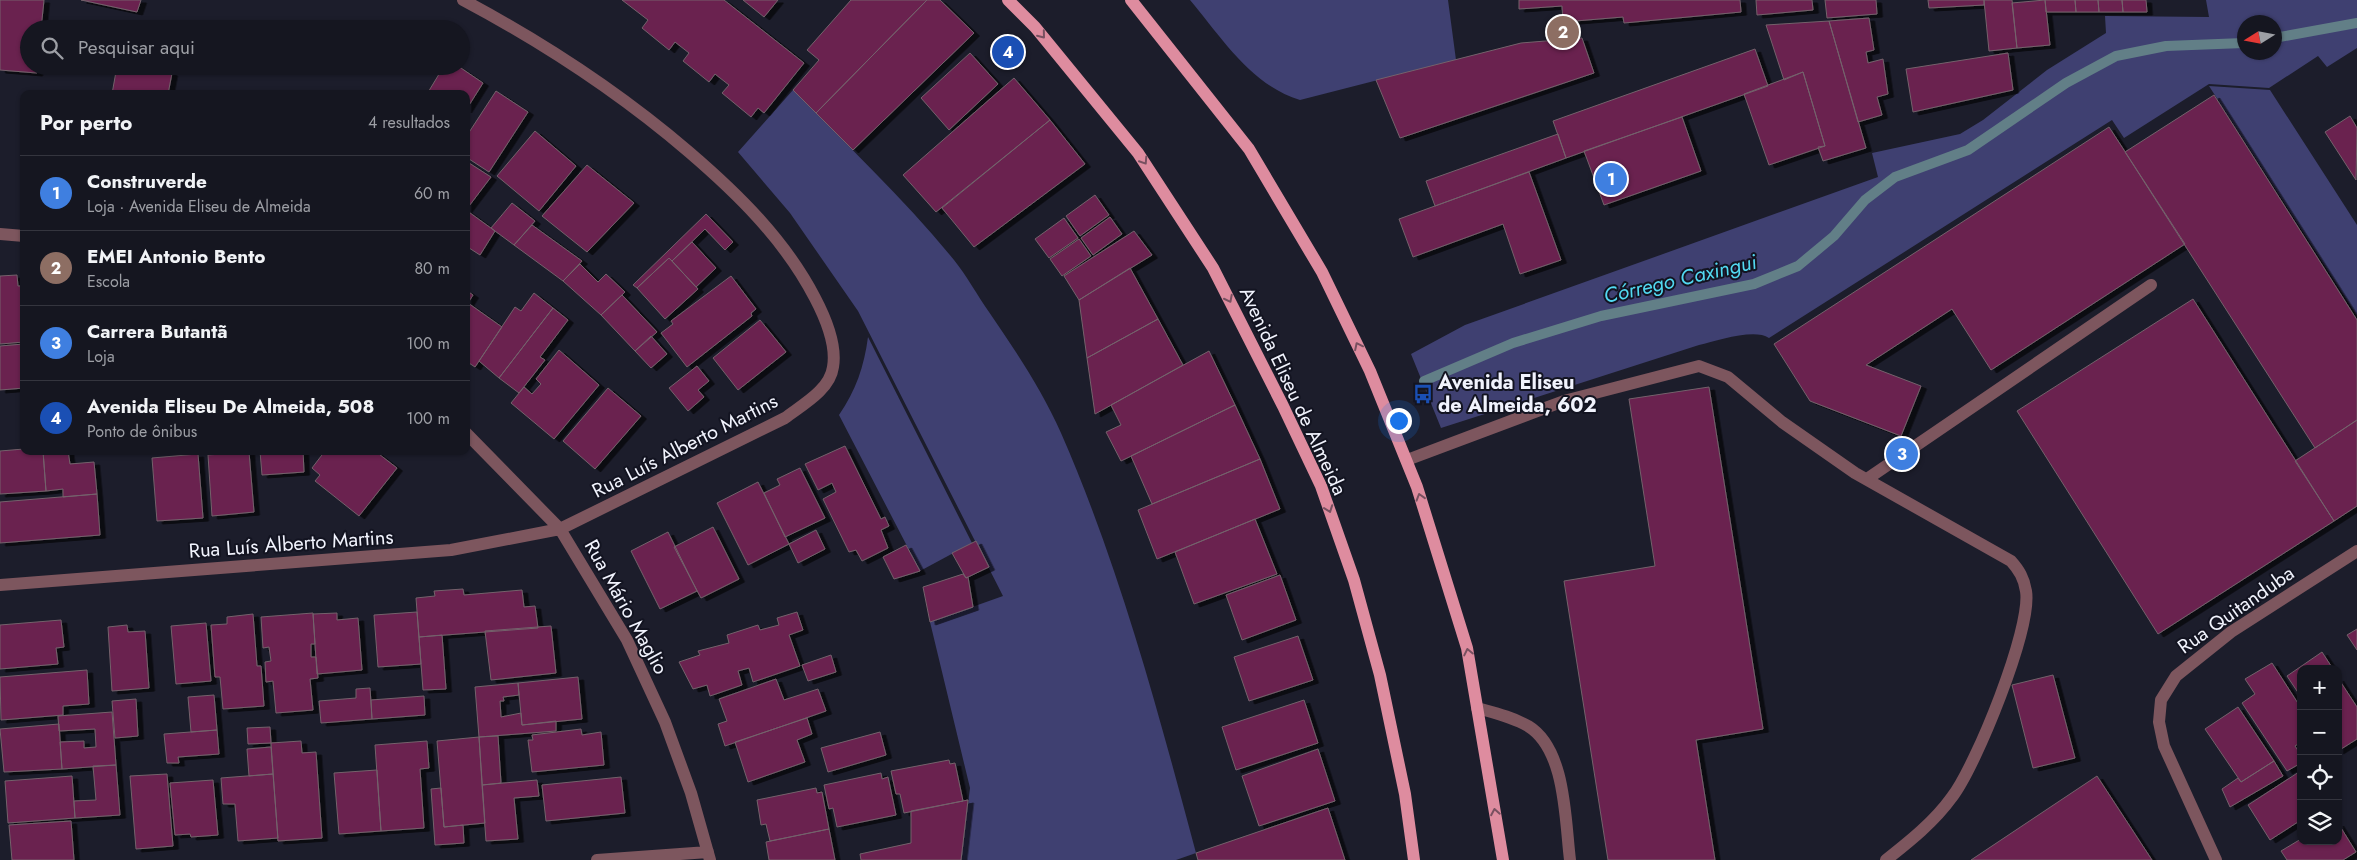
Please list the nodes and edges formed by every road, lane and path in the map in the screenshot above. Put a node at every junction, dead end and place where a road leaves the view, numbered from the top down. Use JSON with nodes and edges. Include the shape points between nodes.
{"nodes":[{"id":1,"x":463,"y":0,"type":"edge"},
{"id":2,"x":1008,"y":0,"type":"edge"},
{"id":3,"x":1131,"y":0,"type":"edge"},
{"id":4,"x":0,"y":234,"type":"edge"},
{"id":5,"x":20,"y":236,"type":"edge"},
{"id":6,"x":2151,"y":285,"type":"dead end"},
{"id":7,"x":470,"y":437,"type":"edge"},
{"id":8,"x":1407,"y":460,"type":"junction"},
{"id":9,"x":1867,"y":479,"type":"junction"},
{"id":10,"x":560,"y":529,"type":"junction"},
{"id":11,"x":2357,"y":551,"type":"edge"},
{"id":12,"x":0,"y":585,"type":"edge"},
{"id":13,"x":1477,"y":708,"type":"junction"},
{"id":14,"x":709,"y":856,"type":"edge"},
{"id":15,"x":598,"y":860,"type":"edge"},
{"id":16,"x":1414,"y":860,"type":"edge"},
{"id":17,"x":1503,"y":860,"type":"edge"},
{"id":18,"x":1570,"y":860,"type":"edge"},
{"id":19,"x":1886,"y":860,"type":"edge"},
{"id":20,"x":2216,"y":860,"type":"edge"}],
"edges":[{"from":1,"to":10,"type":"street","name":"Rua Luís Alberto Martins","via":[[508,24],[646,115],[713,172],[755,214],[799,269],[823,312],[833,352],[833,367],[828,380],[815,396],[785,418]]},
{"from":2,"to":16,"type":"main road","name":"Avenida Eliseu de Almeida","one_way":true,"via":[[1035,27],[1138,153],[1213,268],[1321,486],[1354,580],[1382,684],[1405,794]]},
{"from":8,"to":3,"type":"main road","one_way":true,"via":[[1370,371],[1322,272],[1249,149]]},
{"from":4,"to":5,"type":"street"},
{"from":6,"to":9,"type":"street"},
{"from":7,"to":10,"type":"street","name":"Rua Mário Maglio"},
{"from":8,"to":9,"type":"street","via":[[1564,401],[1699,366],[1728,377],[1782,422]]},
{"from":13,"to":8,"type":"main road","one_way":true,"via":[[1467,648]]},
{"from":9,"to":19,"type":"street","via":[[2011,561],[2022,573],[2027,592],[2020,639],[1976,756],[1953,796],[1920,833]]},
{"from":10,"to":12,"type":"street","name":"Rua Luís Alberto Martins","via":[[452,550]]},
{"from":10,"to":14,"type":"street","name":"Rua Mário Maglio","via":[[627,640],[691,793]]},
{"from":11,"to":20,"type":"street","name":"Rua Quitanduba","via":[[2231,632],[2176,676],[2161,700],[2159,722],[2164,746]]},
{"from":17,"to":13,"type":"main road","one_way":true},
{"from":13,"to":18,"type":"street","via":[[1529,727],[1552,752],[1561,787]]},
{"from":14,"to":15,"type":"street"}]}
